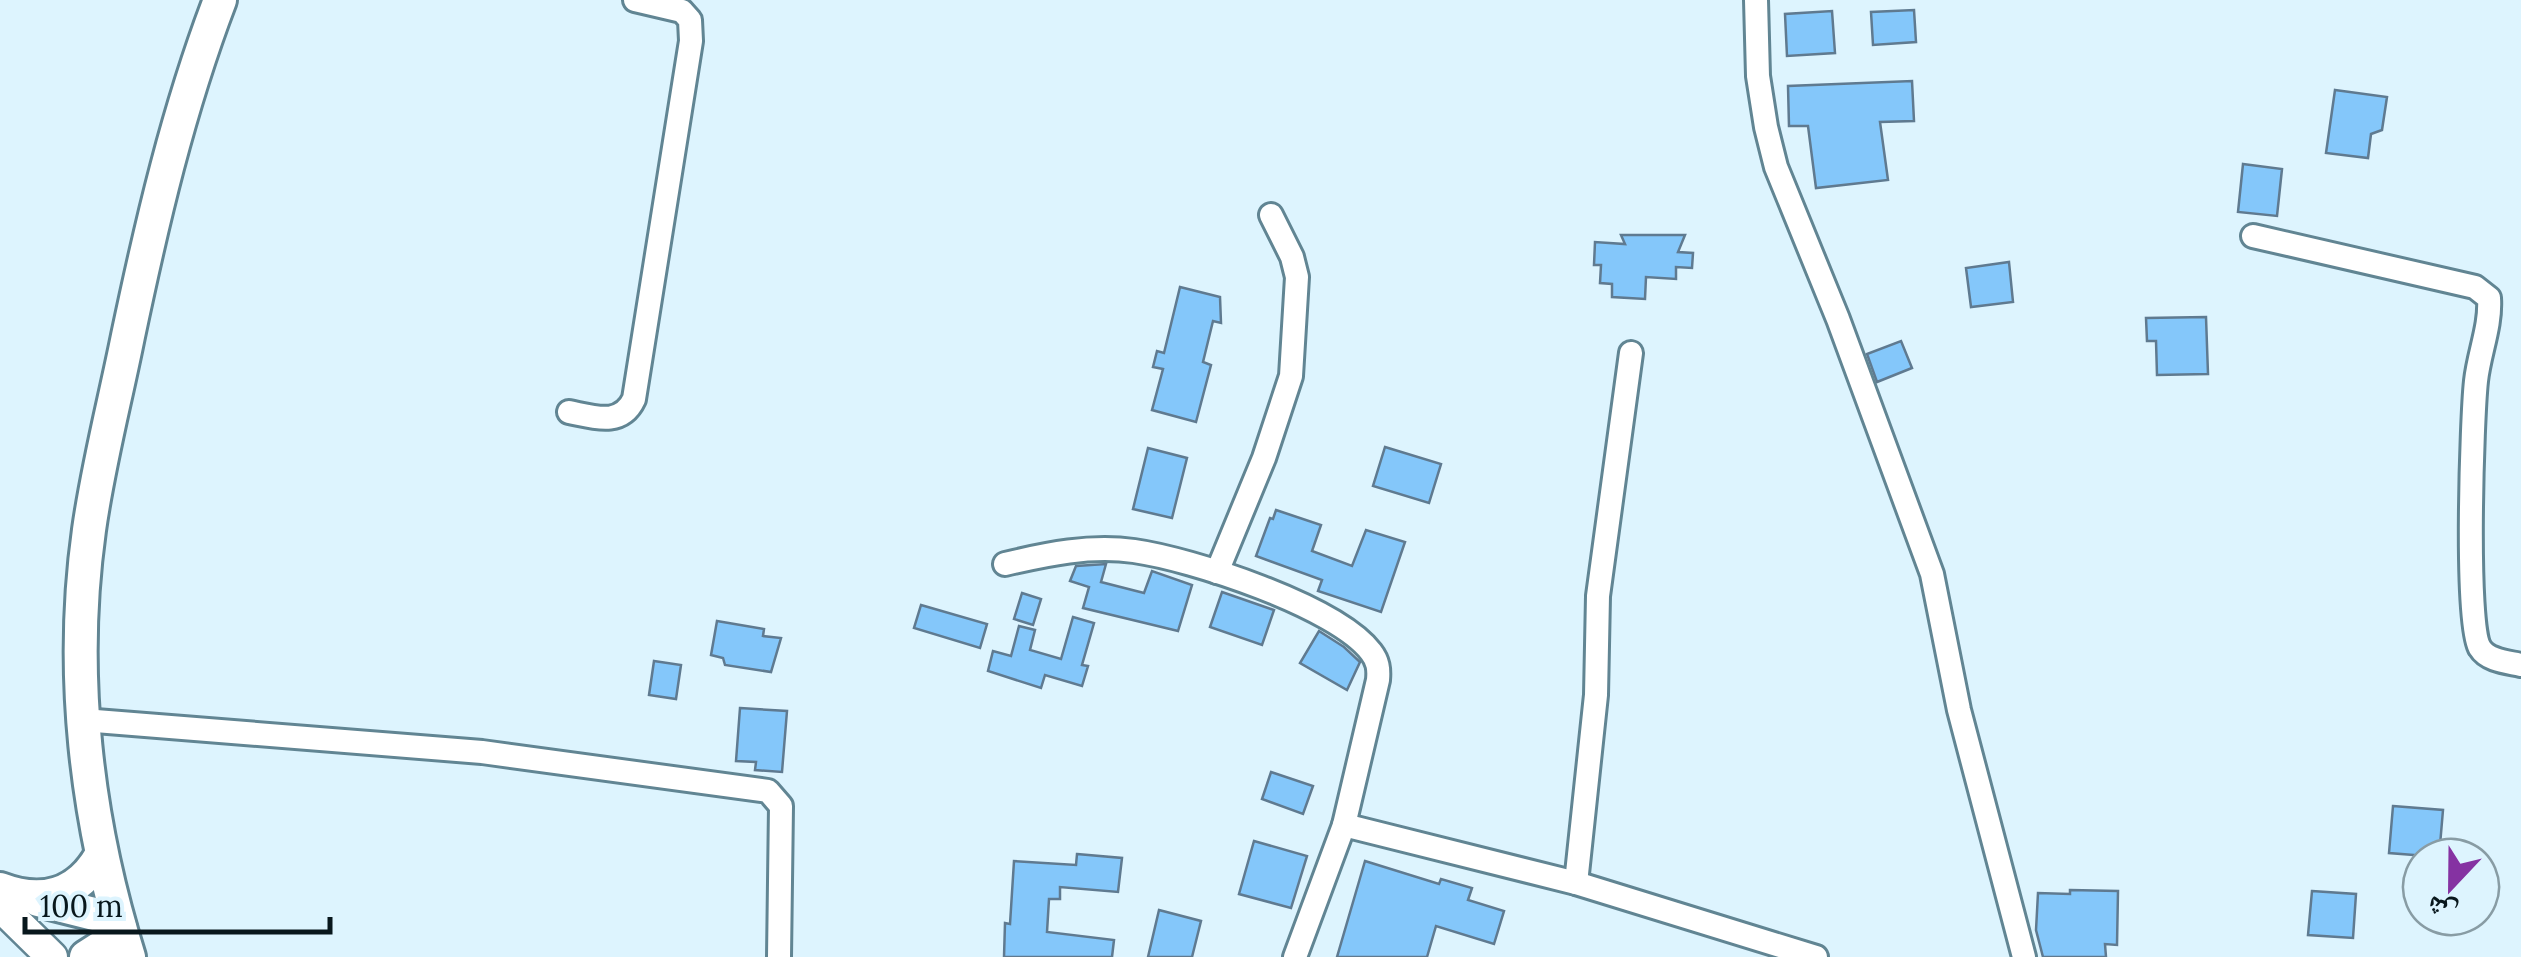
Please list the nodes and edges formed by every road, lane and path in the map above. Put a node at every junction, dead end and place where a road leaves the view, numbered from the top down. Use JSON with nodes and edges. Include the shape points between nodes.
{"nodes":[{"id":1,"x":220,"y":0,"type":"edge"},
{"id":2,"x":635,"y":0,"type":"edge"},
{"id":3,"x":1756,"y":0,"type":"edge"},
{"id":4,"x":1271,"y":215,"type":"dead end"},
{"id":5,"x":2253,"y":236,"type":"dead end"},
{"id":6,"x":1630,"y":353,"type":"dead end"},
{"id":7,"x":568,"y":412,"type":"dead end"},
{"id":8,"x":1005,"y":564,"type":"dead end"},
{"id":9,"x":1217,"y":572,"type":"junction"},
{"id":10,"x":2521,"y":666,"type":"edge"},
{"id":11,"x":83,"y":720,"type":"junction"},
{"id":12,"x":1344,"y":825,"type":"junction"},
{"id":13,"x":101,"y":855,"type":"junction"},
{"id":14,"x":1576,"y":883,"type":"junction"},
{"id":15,"x":0,"y":889,"type":"edge"},
{"id":16,"x":36,"y":899,"type":"junction"},
{"id":17,"x":0,"y":906,"type":"edge"},
{"id":18,"x":123,"y":937,"type":"edge"},
{"id":19,"x":52,"y":957,"type":"edge"},
{"id":20,"x":86,"y":957,"type":"edge"},
{"id":21,"x":779,"y":957,"type":"edge"},
{"id":22,"x":1295,"y":957,"type":"edge"},
{"id":23,"x":1816,"y":957,"type":"edge"},
{"id":24,"x":2024,"y":957,"type":"edge"}],
"edges":[{"from":1,"to":11,"type":"main road","via":[[174,136],[95,493],[84,590]]},
{"from":2,"to":7,"type":"street","via":[[682,11],[690,20],[690,41],[634,398],[619,417]]},
{"from":3,"to":24,"type":"street","via":[[1758,76],[1776,168],[1932,574]]},
{"from":4,"to":9,"type":"street","via":[[1296,277],[1291,376]]},
{"from":5,"to":10,"type":"street","via":[[2460,283],[2489,298],[2476,379],[2474,620],[2478,647]]},
{"from":6,"to":14,"type":"street","via":[[1598,596],[1596,696]]},
{"from":8,"to":9,"type":"street","via":[[1061,550],[1133,551]]},
{"from":9,"to":12,"type":"street","via":[[1312,609],[1373,654],[1378,680]]},
{"from":11,"to":13,"type":"main road"},
{"from":11,"to":21,"type":"street","via":[[482,752],[768,791],[782,806]]},
{"from":12,"to":14,"type":"street"},
{"from":12,"to":22,"type":"street"},
{"from":13,"to":16,"type":"main road","via":[[75,886]]},
{"from":13,"to":18,"type":"main road"},
{"from":14,"to":23,"type":"street"},
{"from":15,"to":16,"type":"main road"},
{"from":16,"to":18,"type":"main road","via":[[98,916]]},
{"from":17,"to":19,"type":"street"},
{"from":18,"to":20,"type":"main road"}]}
